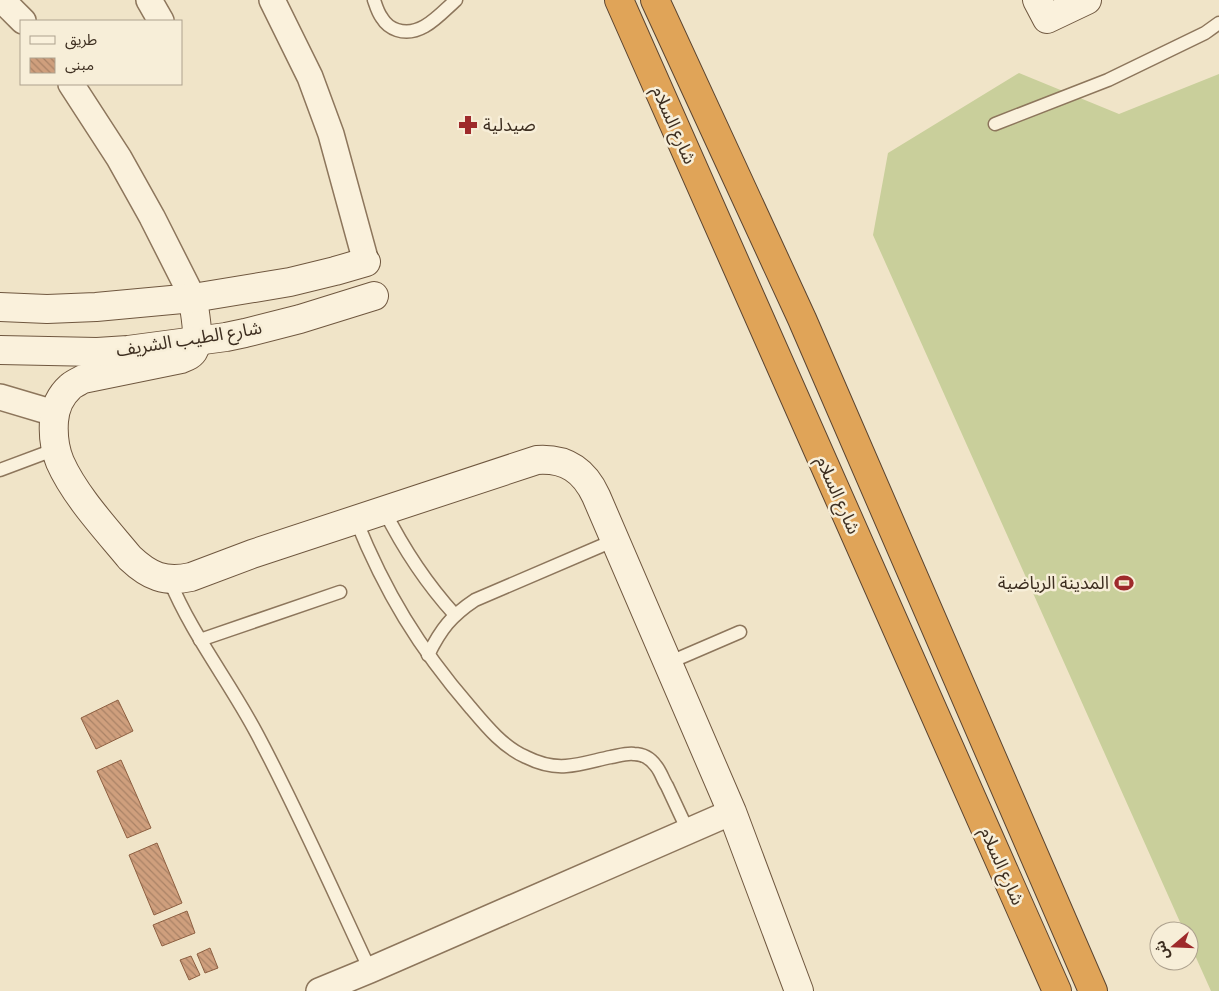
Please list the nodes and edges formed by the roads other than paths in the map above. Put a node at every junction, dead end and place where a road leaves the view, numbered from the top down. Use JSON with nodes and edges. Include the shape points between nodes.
{"nodes":[{"id":1,"x":2,"y":0,"type":"edge"},
{"id":2,"x":149,"y":0,"type":"edge"},
{"id":3,"x":272,"y":0,"type":"edge"},
{"id":4,"x":374,"y":0,"type":"edge"},
{"id":5,"x":456,"y":0,"type":"edge"},
{"id":6,"x":618,"y":0,"type":"edge"},
{"id":7,"x":655,"y":0,"type":"edge"},
{"id":8,"x":1087,"y":0,"type":"edge"},
{"id":9,"x":1042,"y":10,"type":"edge"},
{"id":10,"x":22,"y":20,"type":"edge"},
{"id":11,"x":160,"y":20,"type":"edge"},
{"id":12,"x":1219,"y":23,"type":"edge"},
{"id":13,"x":72,"y":85,"type":"edge"},
{"id":14,"x":995,"y":124,"type":"dead end"},
{"id":15,"x":366,"y":262,"type":"joint"},
{"id":16,"x":374,"y":296,"type":"dead end"},
{"id":17,"x":193,"y":298,"type":"junction"},
{"id":18,"x":0,"y":307,"type":"edge"},
{"id":19,"x":198,"y":340,"type":"junction"},
{"id":20,"x":0,"y":350,"type":"edge"},
{"id":21,"x":0,"y":397,"type":"edge"},
{"id":22,"x":54,"y":413,"type":"junction"},
{"id":23,"x":56,"y":450,"type":"junction"},
{"id":24,"x":0,"y":470,"type":"edge"},
{"id":25,"x":384,"y":510,"type":"junction"},
{"id":26,"x":356,"y":520,"type":"junction"},
{"id":27,"x":615,"y":540,"type":"junction"},
{"id":28,"x":169,"y":579,"type":"junction"},
{"id":29,"x":340,"y":592,"type":"dead end"},
{"id":30,"x":455,"y":615,"type":"junction"},
{"id":31,"x":740,"y":632,"type":"dead end"},
{"id":32,"x":200,"y":640,"type":"junction"},
{"id":33,"x":428,"y":655,"type":"junction"},
{"id":34,"x":668,"y":663,"type":"junction"},
{"id":35,"x":732,"y":812,"type":"junction"},
{"id":36,"x":688,"y":831,"type":"junction"},
{"id":37,"x":374,"y":981,"type":"edge"},
{"id":38,"x":319,"y":991,"type":"edge"},
{"id":39,"x":799,"y":991,"type":"edge"},
{"id":40,"x":1058,"y":991,"type":"edge"},
{"id":41,"x":1093,"y":991,"type":"edge"}],
"edges":[{"from":1,"to":10,"type":"street"},
{"from":2,"to":11,"type":"street"},
{"from":3,"to":15,"type":"street","via":[[310,77],[331,134]]},
{"from":4,"to":5,"type":"lane","via":[[387,24],[394,29],[412,32],[426,26]]},
{"from":6,"to":40,"type":"highway","name":"شارع السلام"},
{"from":7,"to":41,"type":"highway","name":"شارع السلام","via":[[806,328]]},
{"from":8,"to":9,"type":"main road"},
{"from":12,"to":14,"type":"lane","via":[[1205,33],[1108,80]]},
{"from":13,"to":17,"type":"street","via":[[119,158]]},
{"from":15,"to":17,"type":"main road","via":[[290,282]]},
{"from":16,"to":19,"type":"main road","name":"شارع الطيب الشريف","via":[[300,320]]},
{"from":17,"to":18,"type":"main road","via":[[96,307]]},
{"from":17,"to":19,"type":"main road"},
{"from":19,"to":20,"type":"main road","name":"شارع الطيب الشريف","via":[[97,352]]},
{"from":19,"to":22,"type":"main road","via":[[194,351],[181,359],[83,379],[70,387]]},
{"from":21,"to":22,"type":"street"},
{"from":22,"to":23,"type":"main road"},
{"from":23,"to":24,"type":"lane"},
{"from":23,"to":28,"type":"main road","via":[[79,495],[130,558],[148,573]]},
{"from":25,"to":26,"type":"main road"},
{"from":25,"to":27,"type":"main road","via":[[548,459],[568,464],[585,477]]},
{"from":25,"to":30,"type":"lane","via":[[404,548]]},
{"from":26,"to":28,"type":"main road","via":[[191,577]]},
{"from":26,"to":33,"type":"lane","via":[[395,603]]},
{"from":27,"to":30,"type":"lane","via":[[487,594]]},
{"from":27,"to":34,"type":"main road"},
{"from":28,"to":32,"type":"lane"},
{"from":29,"to":32,"type":"lane"},
{"from":30,"to":33,"type":"lane","via":[[439,634]]},
{"from":31,"to":34,"type":"lane"},
{"from":32,"to":37,"type":"lane","via":[[257,733]]},
{"from":33,"to":36,"type":"lane","via":[[478,716],[500,739],[525,757],[564,766],[632,754],[646,757],[657,767]]},
{"from":34,"to":35,"type":"main road"},
{"from":35,"to":36,"type":"street"},
{"from":35,"to":39,"type":"main road"},
{"from":36,"to":37,"type":"street"},
{"from":37,"to":38,"type":"street"}]}
